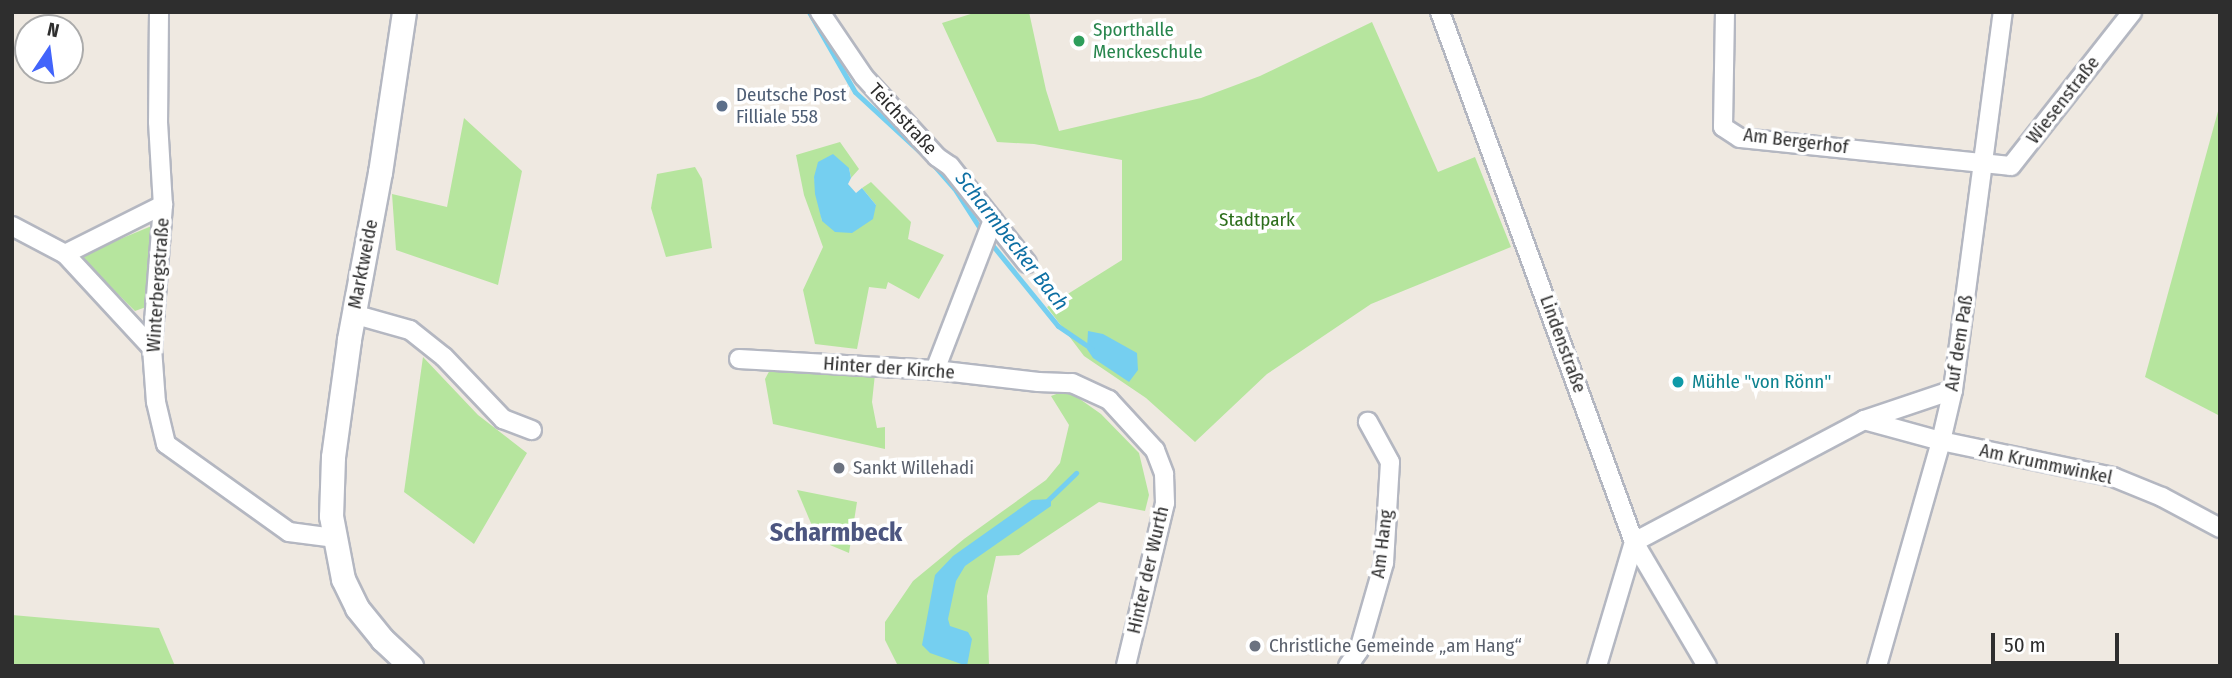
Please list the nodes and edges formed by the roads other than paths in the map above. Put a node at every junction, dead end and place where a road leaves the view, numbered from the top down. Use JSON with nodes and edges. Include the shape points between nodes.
{"nodes":[{"id":1,"x":159,"y":12,"type":"edge"},
{"id":2,"x":404,"y":12,"type":"edge"},
{"id":3,"x":820,"y":12,"type":"edge"},
{"id":4,"x":1440,"y":12,"type":"edge"},
{"id":5,"x":1726,"y":12,"type":"edge"},
{"id":6,"x":2003,"y":12,"type":"edge"},
{"id":7,"x":2132,"y":12,"type":"edge"},
{"id":8,"x":1984,"y":164,"type":"junction"},
{"id":9,"x":163,"y":205,"type":"junction"},
{"id":10,"x":992,"y":225,"type":"junction"},
{"id":11,"x":12,"y":226,"type":"edge"},
{"id":12,"x":65,"y":254,"type":"junction"},
{"id":13,"x":1027,"y":263,"type":"dead end"},
{"id":14,"x":353,"y":314,"type":"junction"},
{"id":15,"x":152,"y":348,"type":"junction"},
{"id":16,"x":738,"y":359,"type":"dead end"},
{"id":17,"x":935,"y":370,"type":"junction"},
{"id":18,"x":1038,"y":382,"type":"joint"},
{"id":19,"x":1953,"y":390,"type":"junction"},
{"id":20,"x":1864,"y":420,"type":"junction"},
{"id":21,"x":1368,"y":422,"type":"dead end"},
{"id":22,"x":532,"y":430,"type":"dead end"},
{"id":23,"x":1941,"y":442,"type":"junction"},
{"id":24,"x":333,"y":527,"type":"junction"},
{"id":25,"x":2220,"y":528,"type":"edge"},
{"id":26,"x":1634,"y":542,"type":"junction"},
{"id":27,"x":411,"y":666,"type":"edge"},
{"id":28,"x":1126,"y":666,"type":"edge"},
{"id":29,"x":1348,"y":666,"type":"edge"},
{"id":30,"x":1597,"y":666,"type":"edge"},
{"id":31,"x":1707,"y":666,"type":"edge"},
{"id":32,"x":1877,"y":666,"type":"edge"}],
"edges":[{"from":1,"to":9,"type":"street","name":"Winterbergstraße"},
{"from":2,"to":14,"type":"street","name":"Marktweide"},
{"from":3,"to":10,"type":"street","name":"Teichstraße","via":[[864,77],[950,166]]},
{"from":4,"to":26,"type":"street","name":"Lindenstraße"},
{"from":5,"to":8,"type":"street","name":"Am Bergerhof","via":[[1723,127],[1740,138]]},
{"from":6,"to":8,"type":"street","name":"Auf dem Paß"},
{"from":7,"to":8,"type":"street","name":"Wiesenstraße","via":[[2011,166]]},
{"from":8,"to":19,"type":"street","name":"Auf dem Paß"},
{"from":9,"to":12,"type":"street"},
{"from":9,"to":15,"type":"street","name":"Winterbergstraße"},
{"from":10,"to":13,"type":"street","name":"Teichstraße"},
{"from":10,"to":17,"type":"street"},
{"from":11,"to":12,"type":"street"},
{"from":12,"to":15,"type":"street"},
{"from":14,"to":22,"type":"street","via":[[410,330],[444,357],[502,419]]},
{"from":14,"to":24,"type":"street","name":"Marktweide","via":[[333,457]]},
{"from":15,"to":24,"type":"street","name":"Winterbergstraße","via":[[156,402],[166,444],[289,531]]},
{"from":16,"to":17,"type":"street","name":"Hinter der Kirche"},
{"from":17,"to":18,"type":"street","name":"Hinter der Kirche"},
{"from":18,"to":28,"type":"street","name":"Hinter der Wurth","via":[[1072,383],[1109,400],[1155,450],[1164,474],[1165,503]]},
{"from":19,"to":20,"type":"street"},
{"from":19,"to":23,"type":"street","name":"Auf dem Paß"},
{"from":20,"to":23,"type":"street","name":"Am Krummwinkel"},
{"from":20,"to":26,"type":"street"},
{"from":21,"to":29,"type":"street","name":"Am Hang","via":[[1390,462],[1384,563],[1359,650]]},
{"from":23,"to":25,"type":"street","name":"Am Krummwinkel","via":[[2113,477]]},
{"from":23,"to":32,"type":"street","name":"Auf dem Paß"},
{"from":24,"to":27,"type":"street","name":"Marktweide","via":[[343,579],[357,608]]},
{"from":26,"to":30,"type":"street"},
{"from":26,"to":31,"type":"street","name":"Lindenstraße"}]}
